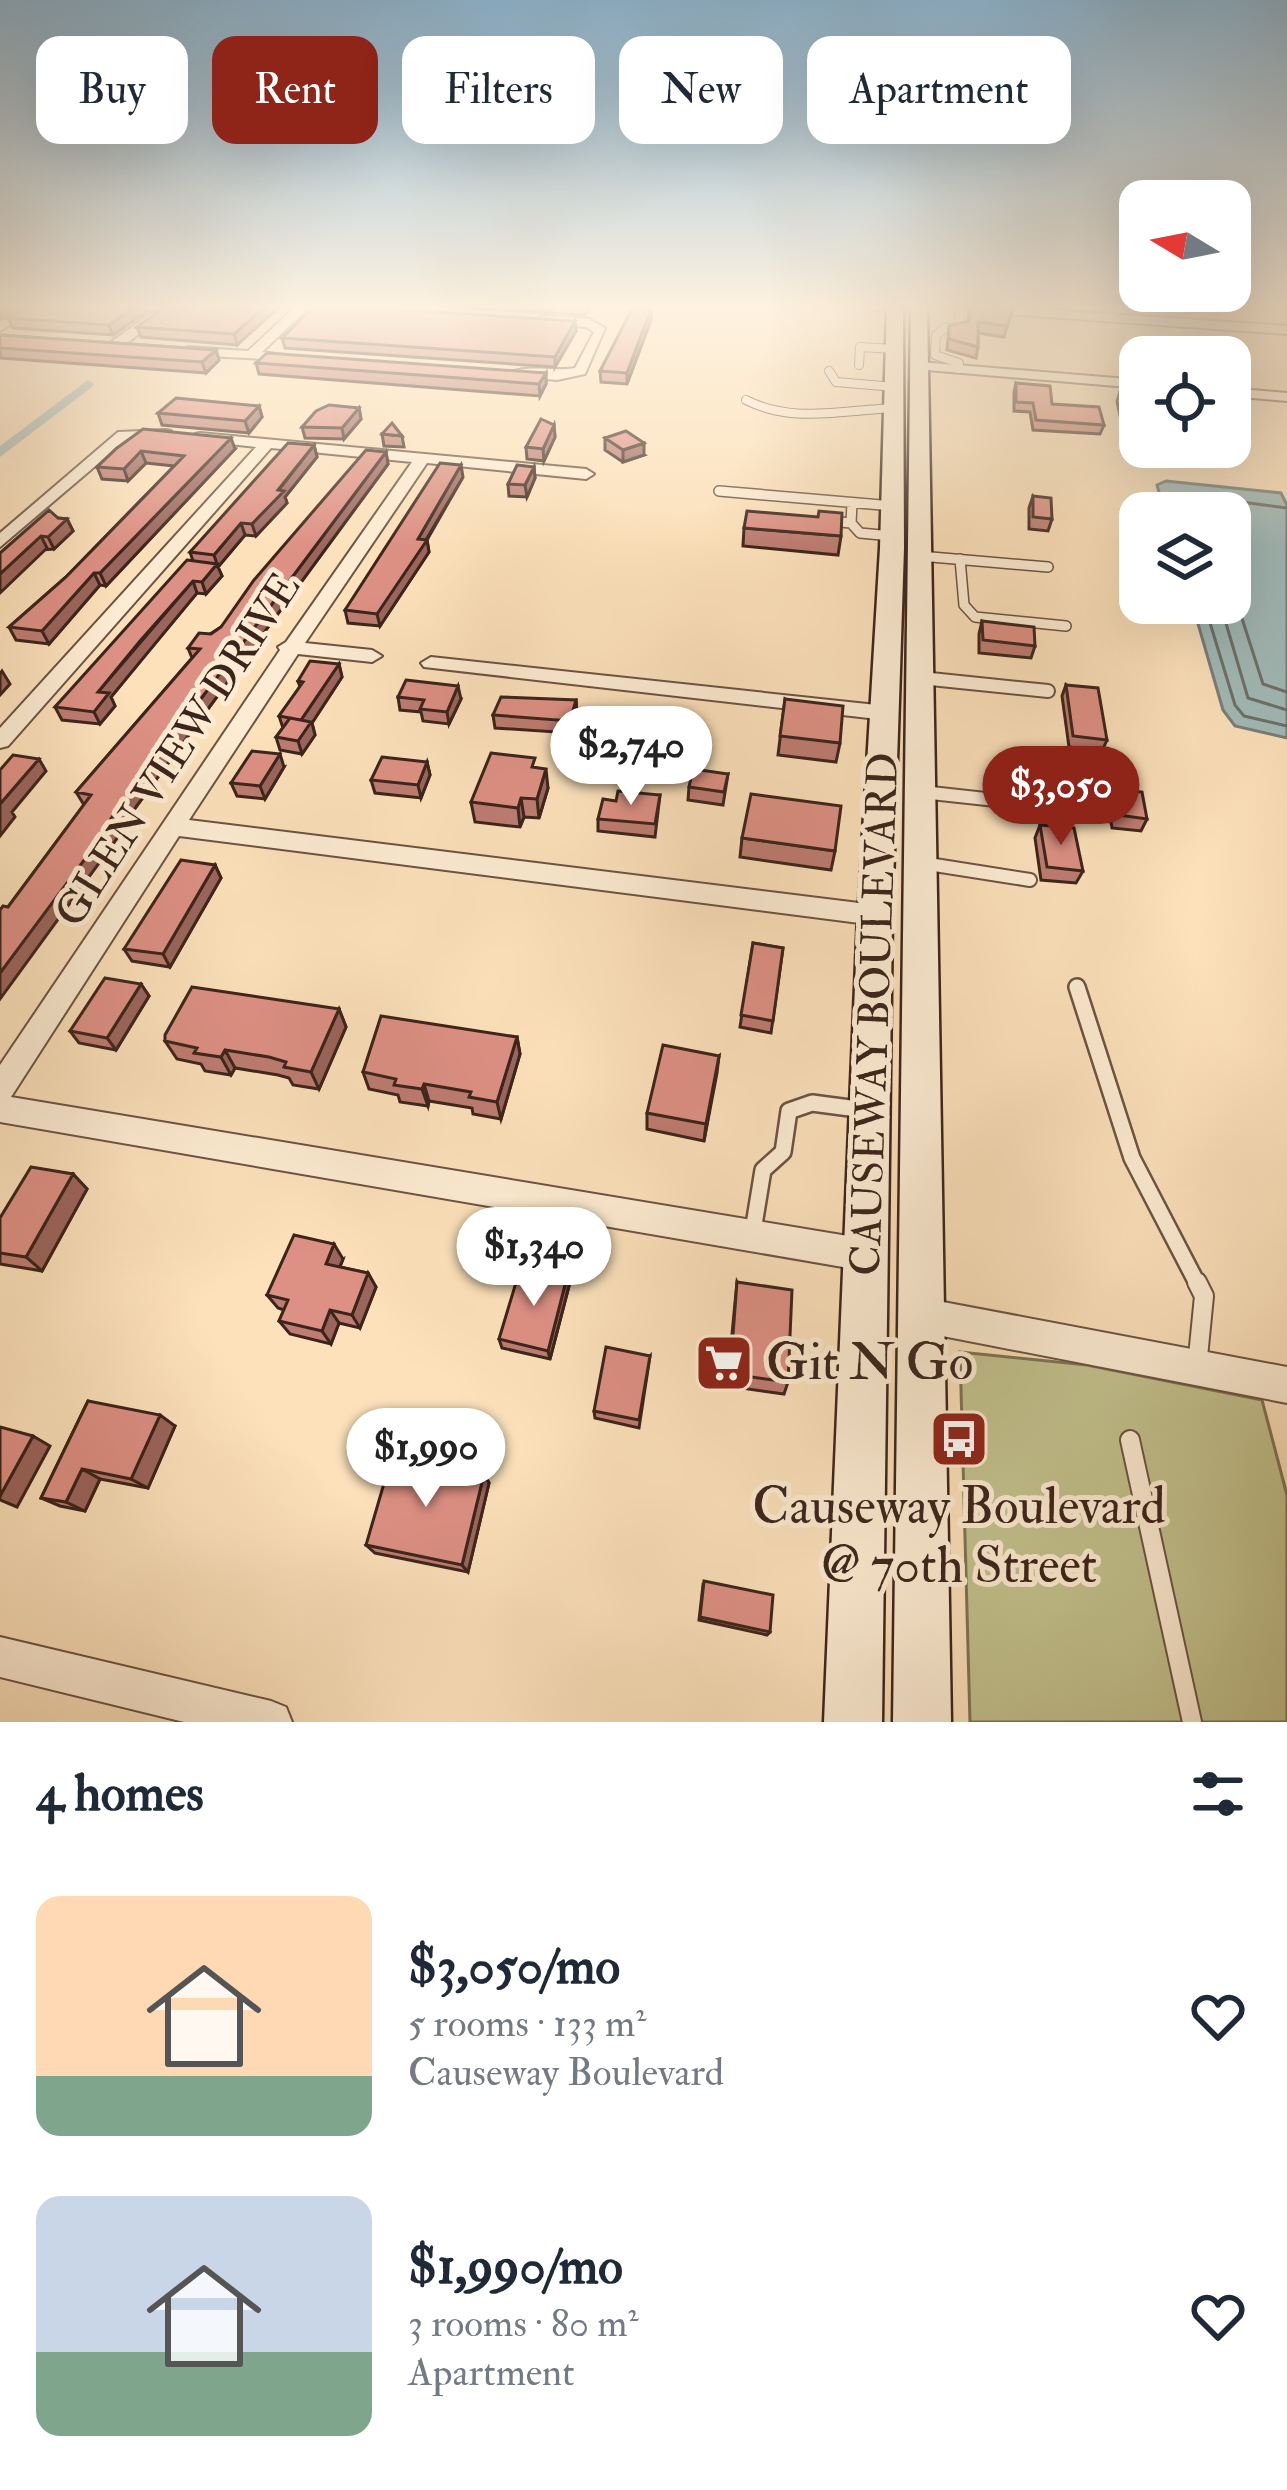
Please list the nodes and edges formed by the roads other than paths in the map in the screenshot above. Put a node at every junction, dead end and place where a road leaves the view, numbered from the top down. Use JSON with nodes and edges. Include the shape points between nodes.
{"nodes":[{"id":1,"x":857,"y":387,"type":"edge"},
{"id":2,"x":895,"y":387,"type":"edge"},
{"id":3,"x":919,"y":387,"type":"edge"},
{"id":4,"x":1251,"y":394,"type":"edge"},
{"id":5,"x":895,"y":397,"type":"junction"},
{"id":6,"x":1287,"y":397,"type":"edge"},
{"id":7,"x":746,"y":400,"type":"dead end"},
{"id":8,"x":268,"y":443,"type":"junction"},
{"id":9,"x":424,"y":456,"type":"junction"},
{"id":10,"x":586,"y":474,"type":"dead end"},
{"id":11,"x":718,"y":491,"type":"dead end"},
{"id":12,"x":852,"y":503,"type":"junction"},
{"id":13,"x":893,"y":506,"type":"junction"},
{"id":14,"x":807,"y":519,"type":"edge"},
{"id":15,"x":850,"y":523,"type":"junction"},
{"id":16,"x":0,"y":542,"type":"edge"},
{"id":17,"x":906,"y":548,"type":"junction"},
{"id":18,"x":960,"y":559,"type":"junction"},
{"id":19,"x":1048,"y":567,"type":"dead end"},
{"id":20,"x":1066,"y":626,"type":"dead end"},
{"id":21,"x":288,"y":647,"type":"junction"},
{"id":22,"x":372,"y":656,"type":"dead end"},
{"id":23,"x":431,"y":663,"type":"dead end"},
{"id":24,"x":920,"y":678,"type":"junction"},
{"id":25,"x":1048,"y":691,"type":"dead end"},
{"id":26,"x":886,"y":713,"type":"junction"},
{"id":27,"x":0,"y":741,"type":"edge"},
{"id":28,"x":921,"y":792,"type":"junction"},
{"id":29,"x":1022,"y":803,"type":"dead end"},
{"id":30,"x":175,"y":827,"type":"junction"},
{"id":31,"x":921,"y":863,"type":"junction"},
{"id":32,"x":1030,"y":880,"type":"dead end"},
{"id":33,"x":875,"y":915,"type":"junction"},
{"id":34,"x":1077,"y":987,"type":"dead end"},
{"id":35,"x":0,"y":1089,"type":"edge"},
{"id":36,"x":0,"y":1109,"type":"edge"},
{"id":37,"x":870,"y":1111,"type":"junction"},
{"id":38,"x":752,"y":1238,"type":"junction"},
{"id":39,"x":866,"y":1280,"type":"junction"},
{"id":40,"x":922,"y":1290,"type":"junction"},
{"id":41,"x":1197,"y":1369,"type":"junction"},
{"id":42,"x":1287,"y":1385,"type":"edge"},
{"id":43,"x":1130,"y":1440,"type":"dead end"},
{"id":44,"x":0,"y":1657,"type":"edge"},
{"id":45,"x":271,"y":1722,"type":"edge"},
{"id":46,"x":853,"y":1722,"type":"edge"},
{"id":47,"x":922,"y":1722,"type":"edge"},
{"id":48,"x":1192,"y":1722,"type":"edge"}],
"edges":[{"from":1,"to":5,"type":"lane"},
{"from":2,"to":5,"type":"main road","name":"CAUSEWAY BOULEVARD"},
{"from":3,"to":17,"type":"main road","name":"CAUSEWAY BOULEVARD"},
{"from":4,"to":6,"type":"street"},
{"from":5,"to":7,"type":"lane","via":[[818,414]]},
{"from":5,"to":13,"type":"main road","name":"CAUSEWAY BOULEVARD"},
{"from":8,"to":9,"type":"street"},
{"from":8,"to":16,"type":"street","via":[[123,436]]},
{"from":8,"to":27,"type":"street"},
{"from":9,"to":10,"type":"street"},
{"from":9,"to":21,"type":"street","name":"GLEN VIEW DRIVE"},
{"from":11,"to":12,"type":"lane"},
{"from":12,"to":13,"type":"lane"},
{"from":12,"to":15,"type":"lane"},
{"from":13,"to":17,"type":"main road","name":"CAUSEWAY BOULEVARD"},
{"from":14,"to":15,"type":"lane"},
{"from":15,"to":17,"type":"lane"},
{"from":17,"to":18,"type":"lane"},
{"from":17,"to":24,"type":"main road","name":"CAUSEWAY BOULEVARD"},
{"from":17,"to":26,"type":"main road","name":"CAUSEWAY BOULEVARD"},
{"from":18,"to":19,"type":"lane"},
{"from":18,"to":20,"type":"lane","via":[[964,604],[975,617]]},
{"from":21,"to":22,"type":"street"},
{"from":21,"to":30,"type":"street","name":"GLEN VIEW DRIVE"},
{"from":23,"to":26,"type":"street"},
{"from":24,"to":25,"type":"lane"},
{"from":24,"to":28,"type":"main road","name":"CAUSEWAY BOULEVARD"},
{"from":26,"to":33,"type":"main road","name":"CAUSEWAY BOULEVARD"},
{"from":28,"to":29,"type":"lane"},
{"from":28,"to":31,"type":"main road","name":"CAUSEWAY BOULEVARD"},
{"from":30,"to":33,"type":"street"},
{"from":30,"to":35,"type":"street","name":"GLEN VIEW DRIVE"},
{"from":31,"to":32,"type":"lane"},
{"from":31,"to":40,"type":"main road","name":"CAUSEWAY BOULEVARD"},
{"from":33,"to":37,"type":"main road","name":"CAUSEWAY BOULEVARD"},
{"from":34,"to":41,"type":"lane","via":[[1132,1158],[1204,1297]]},
{"from":36,"to":38,"type":"street"},
{"from":37,"to":38,"type":"lane","via":[[812,1102],[789,1112],[783,1152],[763,1170]]},
{"from":37,"to":39,"type":"main road","name":"CAUSEWAY BOULEVARD"},
{"from":38,"to":39,"type":"street"},
{"from":39,"to":40,"type":"main road"},
{"from":39,"to":46,"type":"main road","name":"CAUSEWAY BOULEVARD"},
{"from":40,"to":41,"type":"street"},
{"from":40,"to":47,"type":"main road","name":"CAUSEWAY BOULEVARD"},
{"from":41,"to":42,"type":"street"},
{"from":43,"to":48,"type":"lane"},
{"from":44,"to":45,"type":"street"}]}
